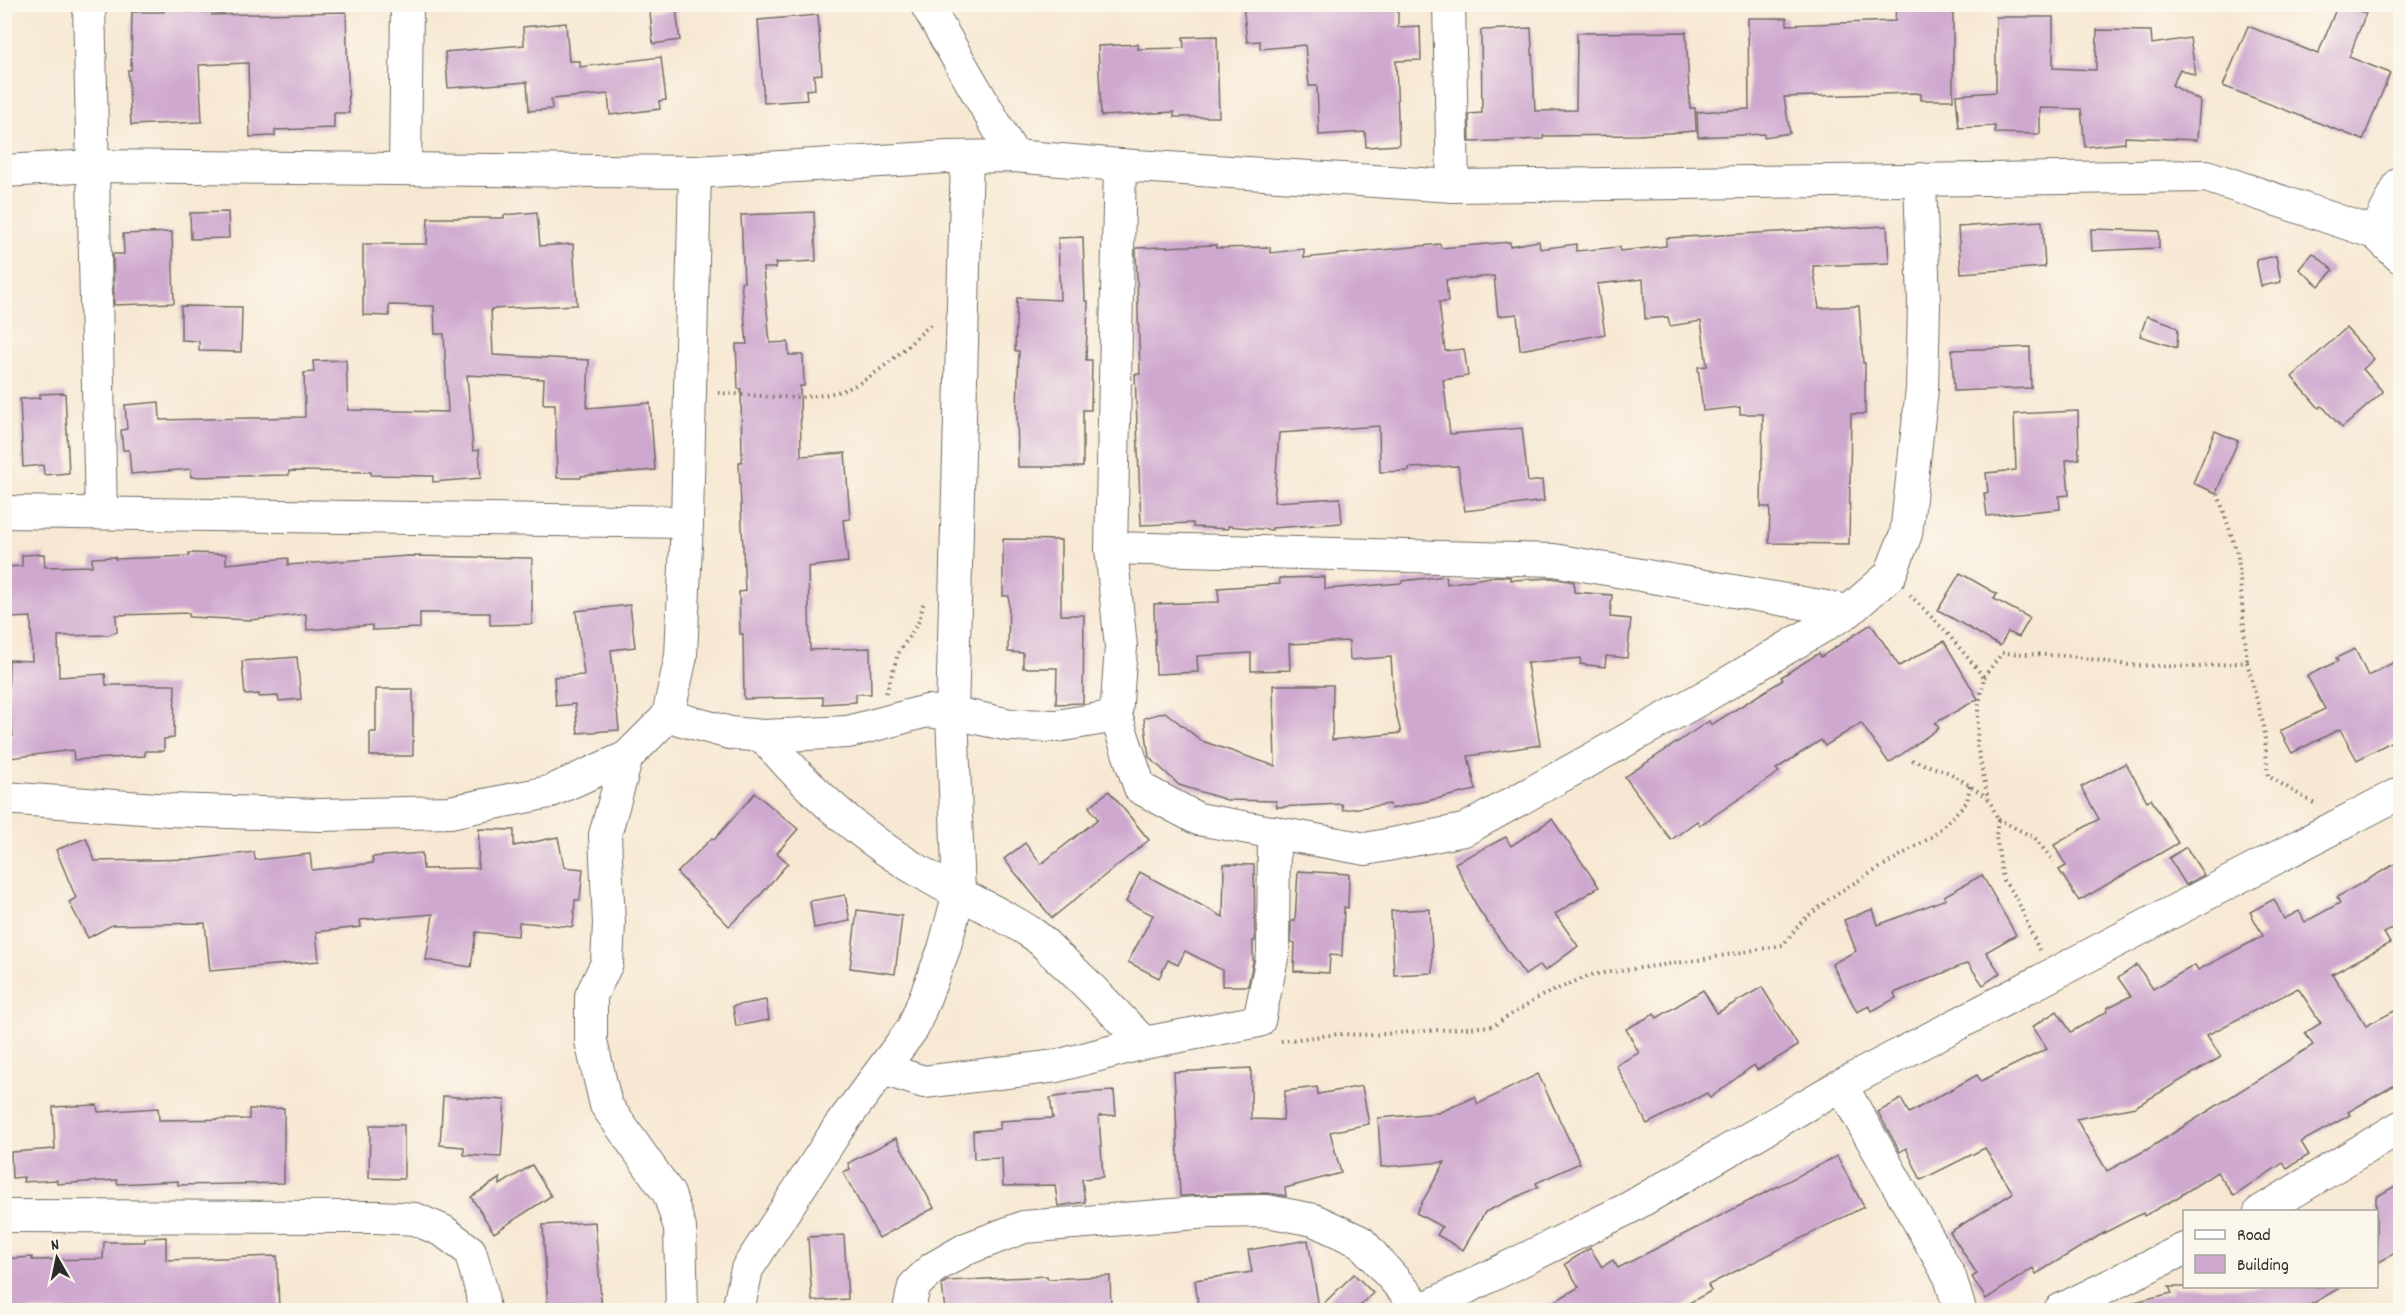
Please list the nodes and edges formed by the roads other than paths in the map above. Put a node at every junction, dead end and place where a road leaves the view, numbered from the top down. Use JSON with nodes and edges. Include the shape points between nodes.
{"nodes":[{"id":1,"x":89,"y":4,"type":"edge"},
{"id":2,"x":407,"y":4,"type":"edge"},
{"id":3,"x":926,"y":4,"type":"edge"},
{"id":4,"x":1449,"y":4,"type":"edge"},
{"id":5,"x":1014,"y":156,"type":"junction"},
{"id":6,"x":967,"y":157,"type":"junction"},
{"id":7,"x":1120,"y":165,"type":"junction"},
{"id":8,"x":93,"y":166,"type":"junction"},
{"id":9,"x":405,"y":168,"type":"junction"},
{"id":10,"x":4,"y":171,"type":"edge"},
{"id":11,"x":695,"y":172,"type":"junction"},
{"id":12,"x":1920,"y":179,"type":"junction"},
{"id":13,"x":2400,"y":183,"type":"edge"},
{"id":14,"x":1452,"y":186,"type":"junction"},
{"id":15,"x":2375,"y":233,"type":"junction"},
{"id":16,"x":2400,"y":256,"type":"edge"},
{"id":17,"x":4,"y":512,"type":"edge"},
{"id":18,"x":100,"y":512,"type":"junction"},
{"id":19,"x":687,"y":522,"type":"junction"},
{"id":20,"x":1111,"y":548,"type":"junction"},
{"id":21,"x":1849,"y":611,"type":"junction"},
{"id":22,"x":952,"y":714,"type":"junction"},
{"id":23,"x":668,"y":716,"type":"junction"},
{"id":24,"x":1116,"y":716,"type":"junction"},
{"id":25,"x":763,"y":736,"type":"junction"},
{"id":26,"x":627,"y":757,"type":"junction"},
{"id":27,"x":2400,"y":793,"type":"edge"},
{"id":28,"x":4,"y":798,"type":"edge"},
{"id":29,"x":1274,"y":832,"type":"junction"},
{"id":30,"x":959,"y":893,"type":"junction"},
{"id":31,"x":1144,"y":1043,"type":"junction"},
{"id":32,"x":883,"y":1069,"type":"junction"},
{"id":33,"x":1841,"y":1085,"type":"junction"},
{"id":34,"x":2400,"y":1127,"type":"edge"},
{"id":35,"x":2263,"y":1210,"type":"edge"},
{"id":36,"x":4,"y":1216,"type":"edge"},
{"id":37,"x":2183,"y":1250,"type":"edge"},
{"id":38,"x":1421,"y":1310,"type":"edge"},
{"id":39,"x":484,"y":1311,"type":"edge"},
{"id":40,"x":682,"y":1311,"type":"edge"},
{"id":41,"x":738,"y":1311,"type":"edge"},
{"id":42,"x":909,"y":1311,"type":"edge"},
{"id":43,"x":1960,"y":1311,"type":"edge"},
{"id":44,"x":2060,"y":1311,"type":"edge"}],
"edges":[{"from":1,"to":8,"type":"street"},
{"from":2,"to":9,"type":"street"},
{"from":3,"to":5,"type":"street"},
{"from":4,"to":14,"type":"street"},
{"from":5,"to":6,"type":"street"},
{"from":5,"to":7,"type":"street"},
{"from":6,"to":11,"type":"street"},
{"from":6,"to":22,"type":"street"},
{"from":7,"to":14,"type":"street"},
{"from":7,"to":20,"type":"street"},
{"from":8,"to":9,"type":"street"},
{"from":8,"to":10,"type":"street"},
{"from":8,"to":18,"type":"street"},
{"from":9,"to":11,"type":"street"},
{"from":11,"to":19,"type":"street"},
{"from":12,"to":14,"type":"street"},
{"from":12,"to":15,"type":"street","via":[[2206,176]]},
{"from":12,"to":21,"type":"street","via":[[1922,389],[1906,534],[1890,575]]},
{"from":13,"to":15,"type":"street"},
{"from":15,"to":16,"type":"street"},
{"from":17,"to":18,"type":"street"},
{"from":18,"to":19,"type":"street"},
{"from":19,"to":23,"type":"street","via":[[681,656]]},
{"from":20,"to":21,"type":"street","via":[[1554,560]]},
{"from":20,"to":24,"type":"street","via":[[1121,647]]},
{"from":21,"to":29,"type":"street","via":[[1704,697],[1464,830],[1366,849]]},
{"from":22,"to":24,"type":"street","via":[[1010,725],[1057,726]]},
{"from":22,"to":25,"type":"street","via":[[927,711],[848,732]]},
{"from":22,"to":30,"type":"street"},
{"from":23,"to":25,"type":"street","via":[[730,733]]},
{"from":23,"to":26,"type":"street"},
{"from":24,"to":29,"type":"street","via":[[1140,788],[1198,819]]},
{"from":25,"to":30,"type":"street","via":[[838,814],[880,846]]},
{"from":26,"to":28,"type":"street","via":[[549,792],[450,812],[319,815],[170,810]]},
{"from":26,"to":40,"type":"street","via":[[605,835],[607,963],[591,996],[591,1041],[606,1105],[669,1194],[680,1228]]},
{"from":27,"to":33,"type":"street"},
{"from":29,"to":31,"type":"street","via":[[1273,953],[1259,1021]]},
{"from":30,"to":31,"type":"street","via":[[1035,935]]},
{"from":30,"to":32,"type":"street","via":[[944,949],[913,1028]]},
{"from":31,"to":32,"type":"street","via":[[1057,1066],[924,1082]]},
{"from":32,"to":41,"type":"street","via":[[839,1127],[747,1269]]},
{"from":33,"to":38,"type":"street","via":[[1629,1208]]},
{"from":33,"to":43,"type":"street","via":[[1950,1277]]},
{"from":34,"to":35,"type":"street"},
{"from":36,"to":39,"type":"street","via":[[415,1219],[443,1231],[470,1251]]},
{"from":37,"to":44,"type":"street"},
{"from":38,"to":42,"type":"street","via":[[1362,1242],[1314,1220],[1267,1211],[1024,1227],[966,1249],[933,1268],[914,1286]]}]}
